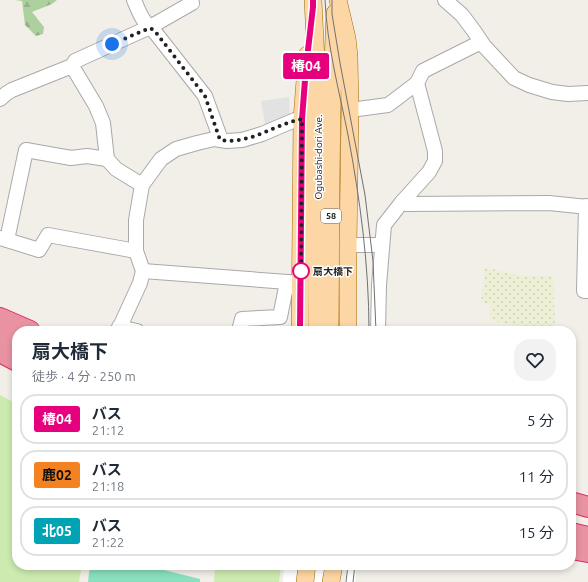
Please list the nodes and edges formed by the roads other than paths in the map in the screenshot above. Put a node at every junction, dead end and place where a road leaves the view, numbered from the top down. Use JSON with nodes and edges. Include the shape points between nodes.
{"nodes":[{"id":1,"x":134,"y":0,"type":"edge"},
{"id":2,"x":191,"y":0,"type":"edge"},
{"id":3,"x":337,"y":0,"type":"edge"},
{"id":4,"x":445,"y":0,"type":"edge"},
{"id":5,"x":313,"y":3,"type":"edge"},
{"id":6,"x":150,"y":28,"type":"junction"},
{"id":7,"x":481,"y":42,"type":"junction"},
{"id":8,"x":72,"y":66,"type":"junction"},
{"id":9,"x":417,"y":83,"type":"junction"},
{"id":10,"x":588,"y":93,"type":"edge"},
{"id":11,"x":0,"y":99,"type":"edge"},
{"id":12,"x":325,"y":101,"type":"junction"},
{"id":13,"x":350,"y":110,"type":"junction"},
{"id":14,"x":302,"y":119,"type":"junction"},
{"id":15,"x":220,"y":140,"type":"junction"},
{"id":16,"x":107,"y":159,"type":"junction"},
{"id":17,"x":142,"y":185,"type":"junction"},
{"id":18,"x":402,"y":202,"type":"junction"},
{"id":19,"x":587,"y":207,"type":"edge"},
{"id":20,"x":4,"y":239,"type":"edge"},
{"id":21,"x":348,"y":245,"type":"junction"},
{"id":22,"x":382,"y":245,"type":"junction"},
{"id":23,"x":136,"y":251,"type":"junction"},
{"id":24,"x":143,"y":271,"type":"junction"},
{"id":25,"x":294,"y":282,"type":"junction"},
{"id":26,"x":588,"y":291,"type":"edge"},
{"id":27,"x":0,"y":311,"type":"edge"},
{"id":28,"x":0,"y":318,"type":"edge"},
{"id":29,"x":18,"y":326,"type":"edge"},
{"id":30,"x":26,"y":326,"type":"edge"},
{"id":31,"x":120,"y":326,"type":"edge"},
{"id":32,"x":241,"y":326,"type":"edge"},
{"id":33,"x":299,"y":326,"type":"edge"},
{"id":34,"x":317,"y":326,"type":"edge"},
{"id":35,"x":330,"y":326,"type":"edge"},
{"id":36,"x":348,"y":326,"type":"edge"},
{"id":37,"x":378,"y":326,"type":"edge"},
{"id":38,"x":0,"y":335,"type":"edge"},
{"id":39,"x":12,"y":341,"type":"edge"},
{"id":40,"x":0,"y":343,"type":"edge"},
{"id":41,"x":12,"y":349,"type":"edge"},
{"id":42,"x":0,"y":352,"type":"edge"},
{"id":43,"x":12,"y":358,"type":"edge"},
{"id":44,"x":0,"y":360,"type":"edge"},
{"id":45,"x":12,"y":366,"type":"edge"},
{"id":46,"x":0,"y":368,"type":"edge"},
{"id":47,"x":12,"y":374,"type":"edge"},
{"id":48,"x":576,"y":503,"type":"edge"},
{"id":49,"x":576,"y":503,"type":"edge"},
{"id":50,"x":588,"y":504,"type":"edge"},
{"id":51,"x":588,"y":507,"type":"edge"},
{"id":52,"x":576,"y":523,"type":"edge"},
{"id":53,"x":588,"y":525,"type":"edge"},
{"id":54,"x":576,"y":534,"type":"edge"},
{"id":55,"x":588,"y":537,"type":"edge"},
{"id":56,"x":576,"y":542,"type":"edge"},
{"id":57,"x":588,"y":545,"type":"edge"},
{"id":58,"x":576,"y":550,"type":"edge"},
{"id":59,"x":588,"y":552,"type":"edge"},
{"id":60,"x":295,"y":570,"type":"edge"},
{"id":61,"x":306,"y":570,"type":"edge"},
{"id":62,"x":321,"y":570,"type":"edge"},
{"id":63,"x":333,"y":570,"type":"edge"},
{"id":64,"x":294,"y":582,"type":"edge"},
{"id":65,"x":305,"y":582,"type":"edge"},
{"id":66,"x":320,"y":582,"type":"edge"},
{"id":67,"x":331,"y":582,"type":"edge"}],
"edges":[{"from":1,"to":6,"type":"street"},
{"from":2,"to":6,"type":"street","via":[[192,4]]},
{"from":3,"to":12,"type":"main road","number":"58","via":[[333,52]]},
{"from":3,"to":13,"type":"main road","via":[[347,38]]},
{"from":4,"to":7,"type":"street","via":[[462,15]]},
{"from":5,"to":12,"type":"main road","name":"Ogubashi-dori Ave.","number":"58"},
{"from":5,"to":14,"type":"main road"},
{"from":6,"to":8,"type":"street","via":[[75,61]]},
{"from":6,"to":15,"type":"street","via":[[205,96]]},
{"from":7,"to":9,"type":"street","via":[[423,71]]},
{"from":7,"to":10,"type":"street","via":[[514,78],[552,92]]},
{"from":8,"to":11,"type":"street","via":[[12,90]]},
{"from":8,"to":16,"type":"street","via":[[103,123]]},
{"from":9,"to":13,"type":"street","via":[[388,105]]},
{"from":9,"to":18,"type":"street","via":[[435,151],[435,161],[429,172]]},
{"from":12,"to":34,"type":"main road","name":"Ogubashi-dori Ave.","number":"58"},
{"from":12,"to":35,"type":"main road","name":"Ogubashi-dori Ave.","number":"58"},
{"from":13,"to":21,"type":"main road"},
{"from":14,"to":15,"type":"street","via":[[242,140]]},
{"from":14,"to":25,"type":"main road"},
{"from":15,"to":17,"type":"street","via":[[208,140],[176,149],[161,159]]},
{"from":16,"to":17,"type":"street","via":[[116,169]]},
{"from":16,"to":20,"type":"street","via":[[87,156],[71,158],[26,150]]},
{"from":17,"to":23,"type":"street","via":[[136,220]]},
{"from":18,"to":19,"type":"street","via":[[550,203]]},
{"from":18,"to":22,"type":"street","via":[[384,225]]},
{"from":19,"to":26,"type":"street","via":[[584,291]]},
{"from":20,"to":23,"type":"street","via":[[39,250],[48,235]]},
{"from":21,"to":22,"type":"street"},
{"from":21,"to":36,"type":"main road"},
{"from":22,"to":37,"type":"street"},
{"from":23,"to":24,"type":"street"},
{"from":24,"to":25,"type":"street"},
{"from":24,"to":31,"type":"street"},
{"from":25,"to":32,"type":"street","via":[[280,317],[242,319]]},
{"from":25,"to":33,"type":"main road"},
{"from":27,"to":30,"type":"main road"},
{"from":28,"to":29,"type":"highway"},
{"from":38,"to":39,"type":"highway"},
{"from":40,"to":41,"type":"main road"},
{"from":42,"to":43,"type":"highway"},
{"from":44,"to":45,"type":"main road"},
{"from":46,"to":47,"type":"highway"},
{"from":48,"to":50,"type":"main road"},
{"from":49,"to":51,"type":"highway"},
{"from":52,"to":53,"type":"highway"},
{"from":54,"to":55,"type":"highway"},
{"from":56,"to":57,"type":"main road"},
{"from":58,"to":59,"type":"highway"},
{"from":60,"to":64,"type":"main road"},
{"from":61,"to":65,"type":"main road"},
{"from":62,"to":66,"type":"main road"},
{"from":63,"to":67,"type":"main road"}]}
